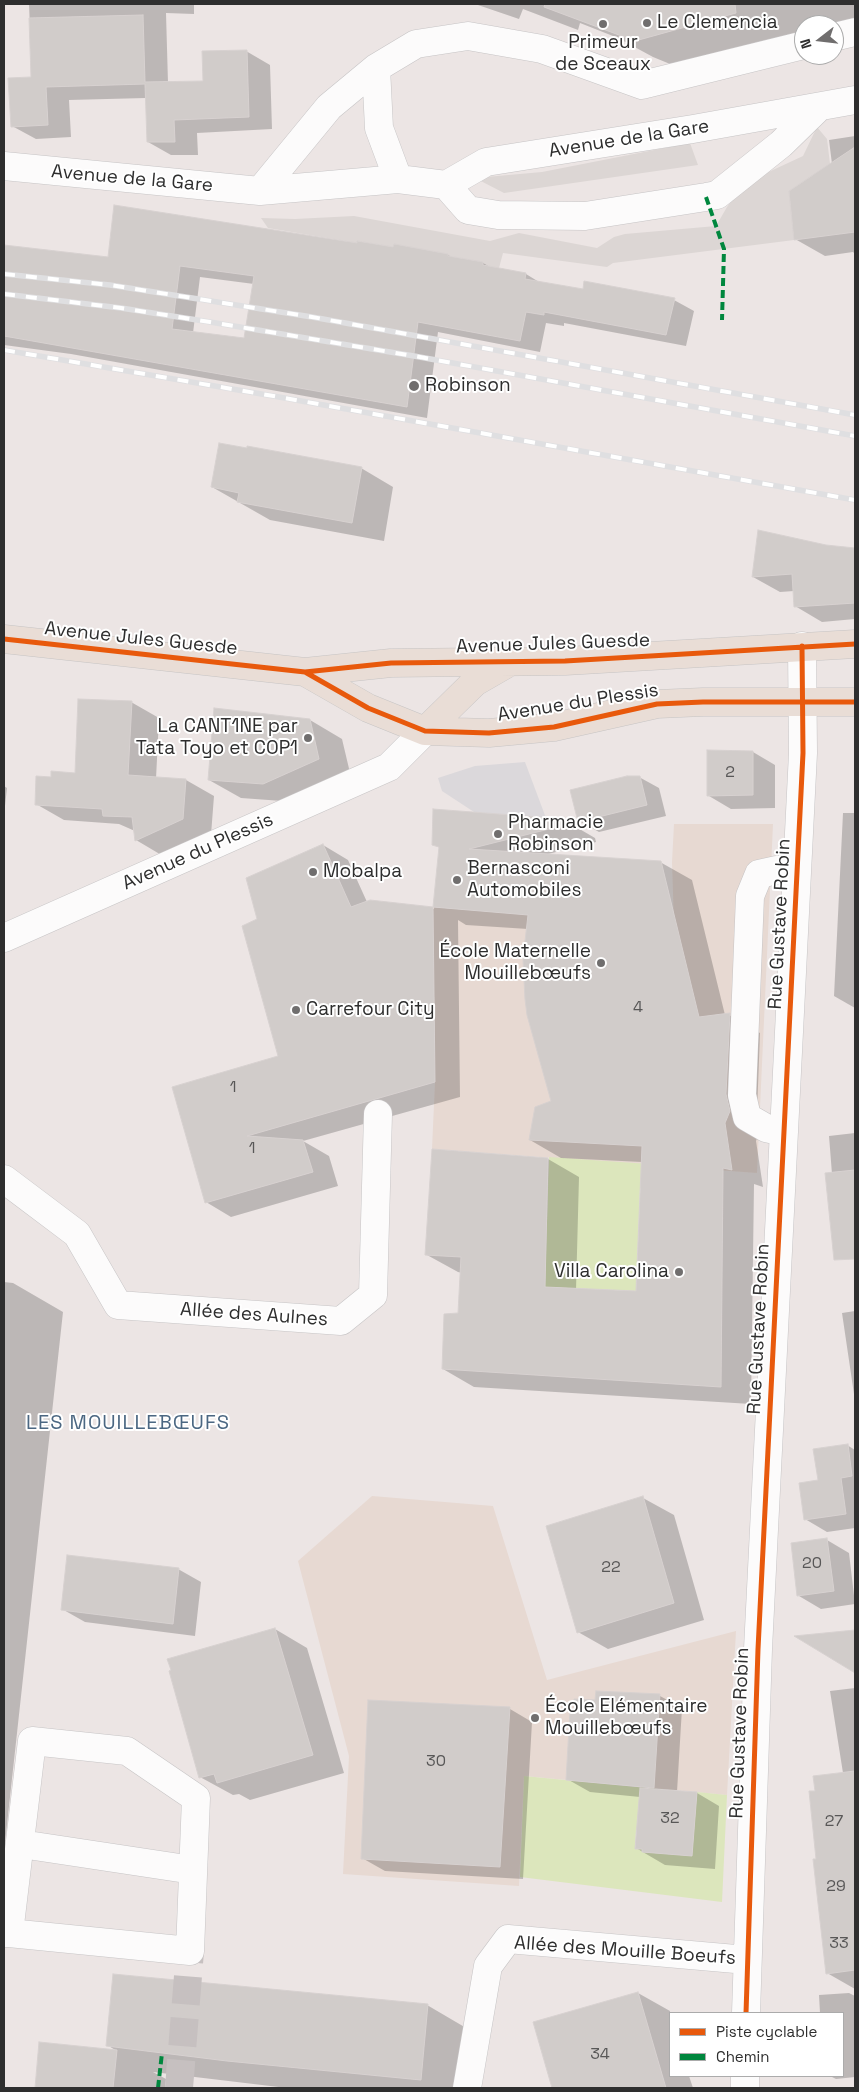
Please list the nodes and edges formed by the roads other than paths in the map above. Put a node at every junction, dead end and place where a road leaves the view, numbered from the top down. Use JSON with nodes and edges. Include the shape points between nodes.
{"nodes":[{"id":1,"x":794,"y":47,"type":"edge"},
{"id":2,"x":376,"y":68,"type":"junction"},
{"id":3,"x":855,"y":100,"type":"edge"},
{"id":4,"x":818,"y":108,"type":"junction"},
{"id":5,"x":4,"y":166,"type":"edge"},
{"id":6,"x":398,"y":180,"type":"junction"},
{"id":7,"x":446,"y":185,"type":"junction"},
{"id":8,"x":260,"y":191,"type":"junction"},
{"id":9,"x":4,"y":639,"type":"edge"},
{"id":10,"x":855,"y":644,"type":"edge"},
{"id":11,"x":802,"y":646,"type":"junction"},
{"id":12,"x":510,"y":662,"type":"junction"},
{"id":13,"x":305,"y":672,"type":"junction"},
{"id":14,"x":855,"y":702,"type":"edge"},
{"id":15,"x":802,"y":703,"type":"junction"},
{"id":16,"x":426,"y":731,"type":"junction"},
{"id":17,"x":797,"y":869,"type":"junction"},
{"id":18,"x":4,"y":938,"type":"edge"},
{"id":19,"x":378,"y":1114,"type":"dead end"},
{"id":20,"x":784,"y":1132,"type":"junction"},
{"id":21,"x":4,"y":1178,"type":"edge"},
{"id":22,"x":21,"y":1844,"type":"junction"},
{"id":23,"x":193,"y":1870,"type":"junction"},
{"id":24,"x":6,"y":1933,"type":"edge"},
{"id":25,"x":747,"y":1960,"type":"junction"},
{"id":26,"x":746,"y":2012,"type":"edge"},
{"id":27,"x":467,"y":2088,"type":"edge"}],
"edges":[{"from":1,"to":2,"type":"street","via":[[642,85],[542,49],[468,36],[416,44]]},
{"from":2,"to":6,"type":"street","via":[[379,128]]},
{"from":2,"to":8,"type":"street","via":[[330,107]]},
{"from":3,"to":4,"type":"street","name":"Avenue de la Gare"},
{"from":4,"to":7,"type":"street","name":"Avenue de la Gare","via":[[486,162]]},
{"from":4,"to":7,"type":"street","via":[[760,161],[717,195],[706,198],[585,216],[498,215],[468,210]]},
{"from":5,"to":8,"type":"street","name":"Avenue de la Gare"},
{"from":6,"to":7,"type":"street","name":"Avenue de la Gare"},
{"from":6,"to":8,"type":"street","name":"Avenue de la Gare"},
{"from":9,"to":13,"type":"main road","name":"Avenue Jules Guesde"},
{"from":10,"to":11,"type":"main road"},
{"from":11,"to":12,"type":"main road","name":"Avenue Jules Guesde"},
{"from":11,"to":15,"type":"street","name":"Rue Gustave Robin"},
{"from":12,"to":13,"type":"main road","name":"Avenue Jules Guesde","via":[[390,663]]},
{"from":12,"to":16,"type":"main road","via":[[475,682]]},
{"from":13,"to":16,"type":"main road","name":"Avenue Jules Guesde","via":[[368,708]]},
{"from":14,"to":15,"type":"main road","name":"Avenue du Plessis"},
{"from":15,"to":16,"type":"main road","name":"Avenue du Plessis","via":[[657,704],[554,727],[489,733]]},
{"from":15,"to":17,"type":"street","name":"Rue Gustave Robin","via":[[803,753]]},
{"from":16,"to":18,"type":"street","name":"Avenue du Plessis","via":[[389,768]]},
{"from":17,"to":20,"type":"street","name":"Rue Gustave Robin"},
{"from":17,"to":20,"type":"street","via":[[759,874],[750,896],[742,1095],[747,1117],[766,1128]]},
{"from":19,"to":21,"type":"street","name":"Allée des Aulnes","via":[[373,1295],[342,1322],[118,1305],[77,1234]]},
{"from":20,"to":25,"type":"street","name":"Rue Gustave Robin","via":[[758,1649]]},
{"from":22,"to":23,"type":"street"},
{"from":22,"to":23,"type":"street","via":[[32,1741],[127,1751],[196,1798]]},
{"from":22,"to":24,"type":"street"},
{"from":23,"to":24,"type":"street","via":[[190,1951]]},
{"from":25,"to":26,"type":"street","name":"Rue Gustave Robin"},
{"from":25,"to":27,"type":"street","name":"Allée des Mouille Boeufs","via":[[508,1939],[488,1966]]}]}
